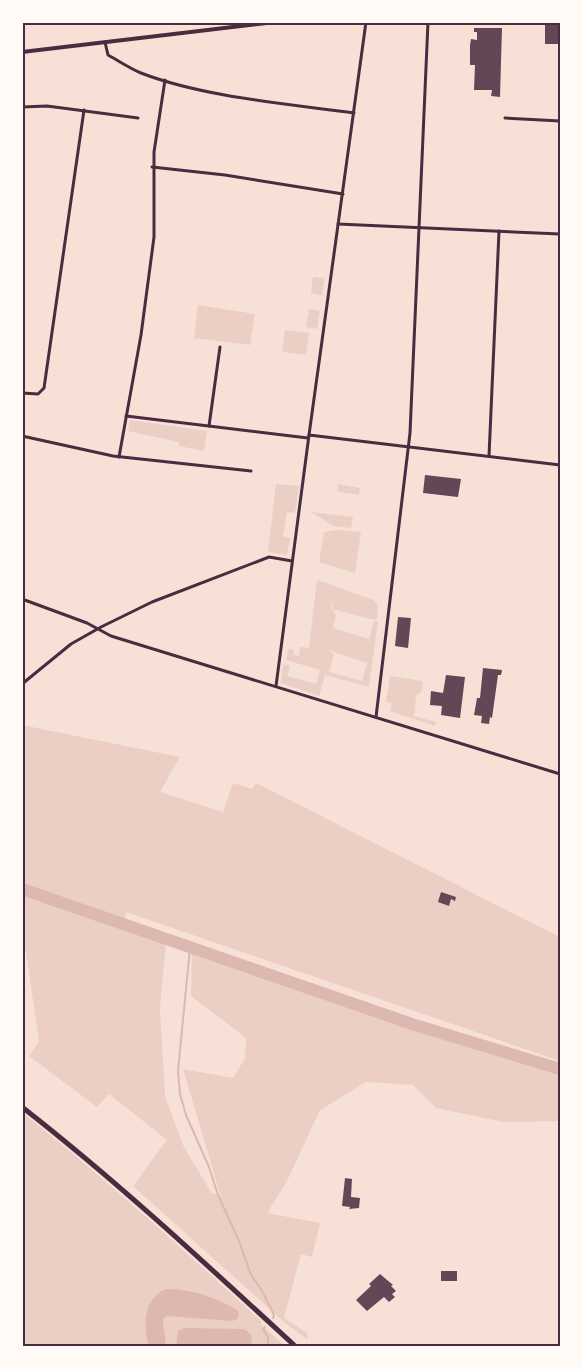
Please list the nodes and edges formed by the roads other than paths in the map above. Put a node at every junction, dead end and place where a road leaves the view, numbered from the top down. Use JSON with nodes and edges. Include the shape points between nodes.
{"nodes":[{"id":1,"x":275,"y":22,"type":"edge"},
{"id":2,"x":366,"y":22,"type":"edge"},
{"id":3,"x":428,"y":22,"type":"edge"},
{"id":4,"x":105,"y":42,"type":"junction"},
{"id":5,"x":22,"y":52,"type":"edge"},
{"id":6,"x":165,"y":80,"type":"junction"},
{"id":7,"x":22,"y":108,"type":"edge"},
{"id":8,"x":84,"y":110,"type":"junction"},
{"id":9,"x":354,"y":113,"type":"junction"},
{"id":10,"x":138,"y":118,"type":"dead end"},
{"id":11,"x":505,"y":118,"type":"dead end"},
{"id":12,"x":561,"y":121,"type":"edge"},
{"id":13,"x":153,"y":167,"type":"junction"},
{"id":14,"x":343,"y":194,"type":"junction"},
{"id":15,"x":338,"y":224,"type":"junction"},
{"id":16,"x":419,"y":228,"type":"junction"},
{"id":17,"x":499,"y":231,"type":"junction"},
{"id":18,"x":561,"y":234,"type":"edge"},
{"id":19,"x":220,"y":347,"type":"dead end"},
{"id":20,"x":22,"y":393,"type":"edge"},
{"id":21,"x":126,"y":416,"type":"junction"},
{"id":22,"x":209,"y":426,"type":"junction"},
{"id":23,"x":22,"y":436,"type":"edge"},
{"id":24,"x":308,"y":437,"type":"junction"},
{"id":25,"x":409,"y":446,"type":"junction"},
{"id":26,"x":489,"y":456,"type":"junction"},
{"id":27,"x":119,"y":457,"type":"junction"},
{"id":28,"x":561,"y":465,"type":"edge"},
{"id":29,"x":251,"y":471,"type":"dead end"},
{"id":30,"x":292,"y":561,"type":"junction"},
{"id":31,"x":22,"y":599,"type":"edge"},
{"id":32,"x":98,"y":629,"type":"junction"},
{"id":33,"x":22,"y":684,"type":"edge"},
{"id":34,"x":276,"y":686,"type":"junction"},
{"id":35,"x":376,"y":717,"type":"junction"},
{"id":36,"x":561,"y":774,"type":"edge"},
{"id":37,"x":22,"y":1107,"type":"edge"},
{"id":38,"x":295,"y":1347,"type":"edge"}],
"edges":[{"from":1,"to":4,"type":"street"},
{"from":2,"to":9,"type":"street"},
{"from":3,"to":16,"type":"street"},
{"from":4,"to":5,"type":"street"},
{"from":4,"to":6,"type":"street","via":[[108,55],[142,74]]},
{"from":6,"to":9,"type":"street","via":[[243,97]]},
{"from":6,"to":13,"type":"street"},
{"from":7,"to":8,"type":"street"},
{"from":8,"to":10,"type":"street"},
{"from":8,"to":20,"type":"street","via":[[44,388],[38,394]]},
{"from":9,"to":14,"type":"street"},
{"from":11,"to":12,"type":"street"},
{"from":13,"to":14,"type":"street"},
{"from":13,"to":21,"type":"street","via":[[154,237]]},
{"from":14,"to":15,"type":"street"},
{"from":15,"to":16,"type":"street"},
{"from":15,"to":24,"type":"street"},
{"from":16,"to":17,"type":"street"},
{"from":16,"to":25,"type":"street"},
{"from":17,"to":18,"type":"street"},
{"from":17,"to":26,"type":"street"},
{"from":19,"to":22,"type":"street"},
{"from":21,"to":22,"type":"street"},
{"from":21,"to":27,"type":"street"},
{"from":22,"to":24,"type":"street"},
{"from":23,"to":27,"type":"street"},
{"from":24,"to":25,"type":"street"},
{"from":24,"to":30,"type":"street"},
{"from":25,"to":26,"type":"street"},
{"from":25,"to":35,"type":"street"},
{"from":26,"to":28,"type":"street"},
{"from":27,"to":29,"type":"street"},
{"from":30,"to":32,"type":"street","via":[[268,557],[152,602]]},
{"from":30,"to":34,"type":"street"},
{"from":31,"to":32,"type":"street"},
{"from":32,"to":33,"type":"street","via":[[71,644]]},
{"from":32,"to":34,"type":"street"},
{"from":34,"to":35,"type":"street"},
{"from":35,"to":36,"type":"street"},
{"from":37,"to":38,"type":"highway","via":[[144,1208]]}]}
